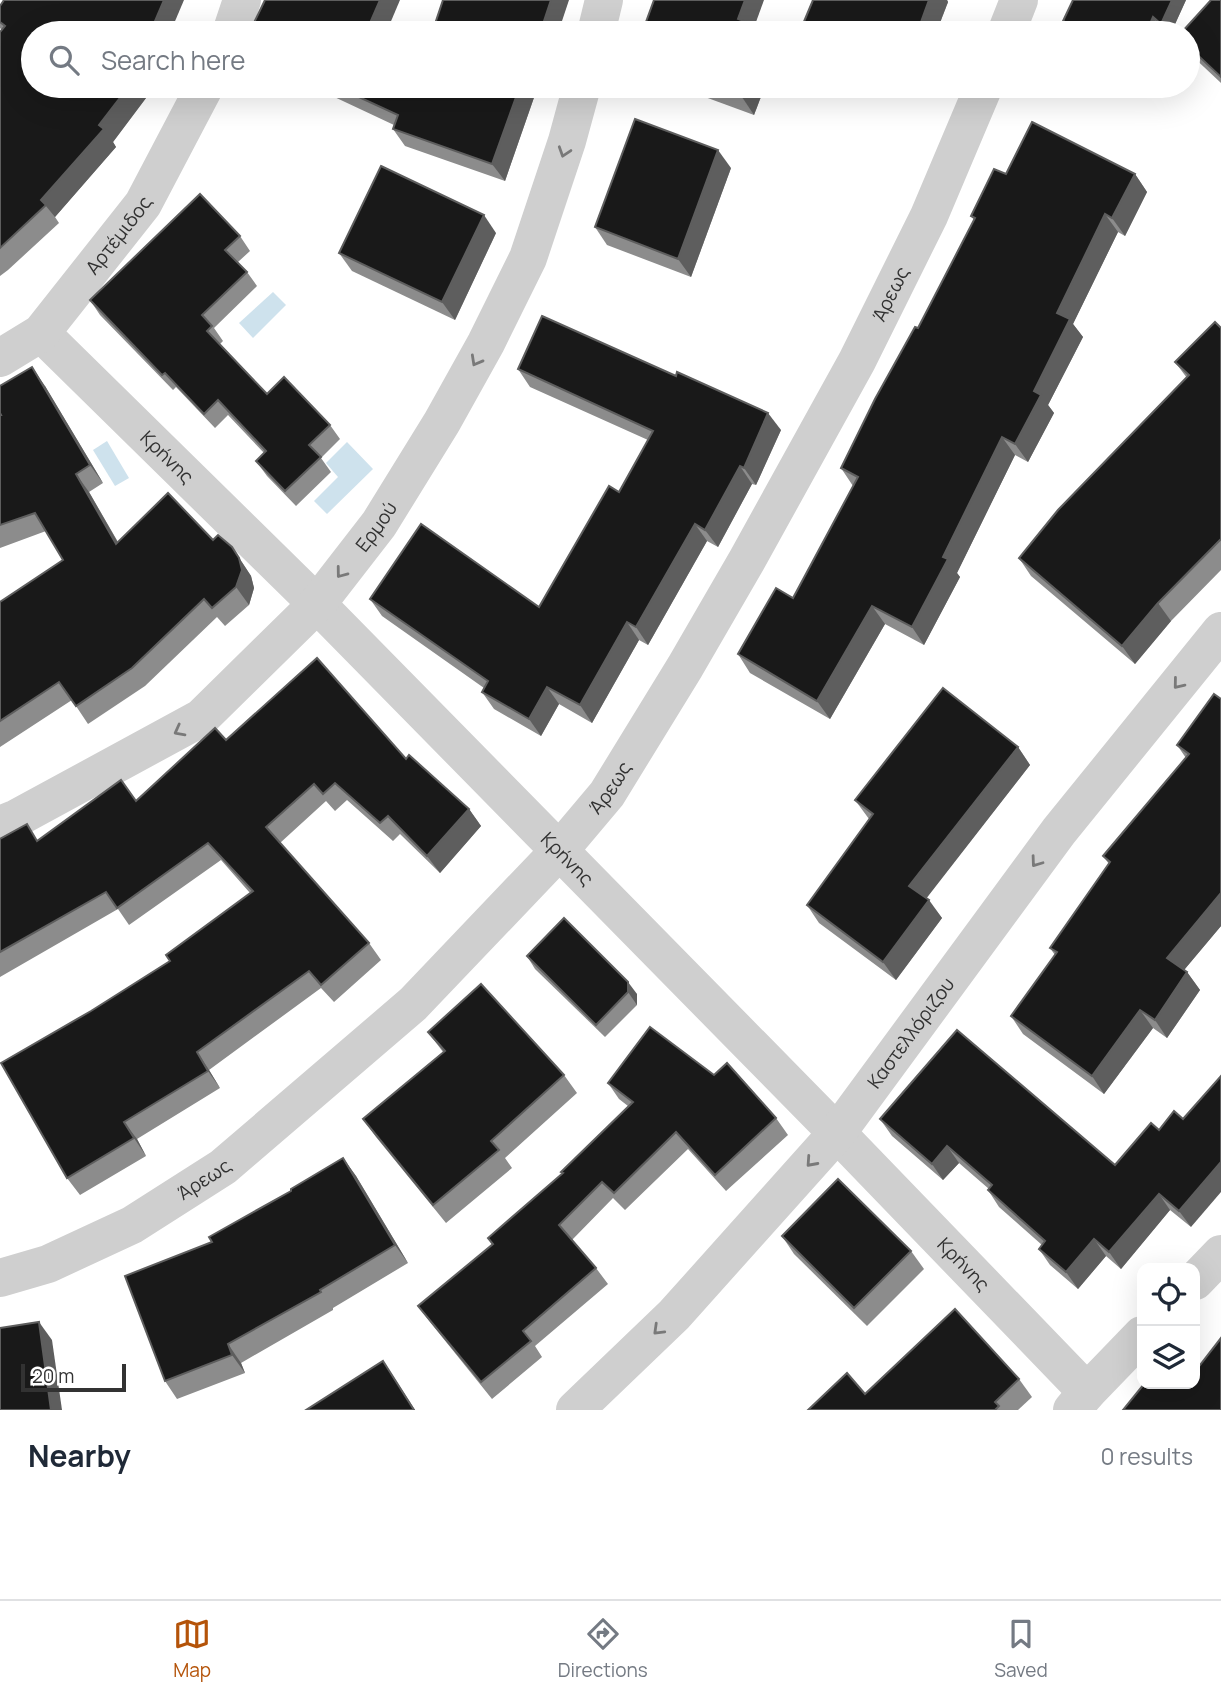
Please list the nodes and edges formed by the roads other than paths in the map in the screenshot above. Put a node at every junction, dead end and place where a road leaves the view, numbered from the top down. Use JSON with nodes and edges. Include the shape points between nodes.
{"nodes":[{"id":1,"x":242,"y":0,"type":"edge"},
{"id":2,"x":604,"y":0,"type":"edge"},
{"id":3,"x":1019,"y":0,"type":"edge"},
{"id":4,"x":235,"y":21,"type":"edge"},
{"id":5,"x":599,"y":21,"type":"edge"},
{"id":6,"x":1011,"y":21,"type":"edge"},
{"id":7,"x":199,"y":98,"type":"edge"},
{"id":8,"x":579,"y":98,"type":"edge"},
{"id":9,"x":979,"y":98,"type":"edge"},
{"id":10,"x":41,"y":333,"type":"junction"},
{"id":11,"x":0,"y":358,"type":"edge"},
{"id":12,"x":317,"y":604,"type":"junction"},
{"id":13,"x":1221,"y":631,"type":"edge"},
{"id":14,"x":0,"y":825,"type":"edge"},
{"id":15,"x":559,"y":851,"type":"junction"},
{"id":16,"x":837,"y":1133,"type":"junction"},
{"id":17,"x":1221,"y":1254,"type":"edge"},
{"id":18,"x":1200,"y":1276,"type":"edge"},
{"id":19,"x":0,"y":1278,"type":"edge"},
{"id":20,"x":1137,"y":1340,"type":"edge"},
{"id":21,"x":1080,"y":1401,"type":"edge"},
{"id":22,"x":575,"y":1410,"type":"edge"}],
"edges":[{"from":1,"to":4,"type":"street"},
{"from":2,"to":5,"type":"street"},
{"from":3,"to":6,"type":"street"},
{"from":7,"to":10,"type":"street","name":"Αρτέμιδος","via":[[143,204]]},
{"from":8,"to":12,"type":"street","name":"Ερμού","one_way":true,"via":[[528,258],[486,343],[379,524]]},
{"from":9,"to":15,"type":"street","name":"Άρεως","via":[[929,216],[792,480],[607,793]]},
{"from":10,"to":11,"type":"street","name":"Αρτέμιδος"},
{"from":10,"to":12,"type":"street","name":"Κρήνης"},
{"from":12,"to":14,"type":"street","name":"Ερμού","one_way":true,"via":[[201,718]]},
{"from":12,"to":15,"type":"street","name":"Κρήνης"},
{"from":13,"to":16,"type":"street","name":"Καστελλόριζου","one_way":true,"via":[[1059,831]]},
{"from":15,"to":16,"type":"street","name":"Κρήνης"},
{"from":15,"to":19,"type":"street","name":"Άρεως","via":[[413,1004],[223,1167],[132,1225],[48,1264]]},
{"from":16,"to":21,"type":"street","name":"Κρήνης"},
{"from":16,"to":22,"type":"street","name":"Καστελλόριζου","one_way":true,"via":[[674,1315]]},
{"from":17,"to":18,"type":"street"},
{"from":20,"to":21,"type":"street"}]}
